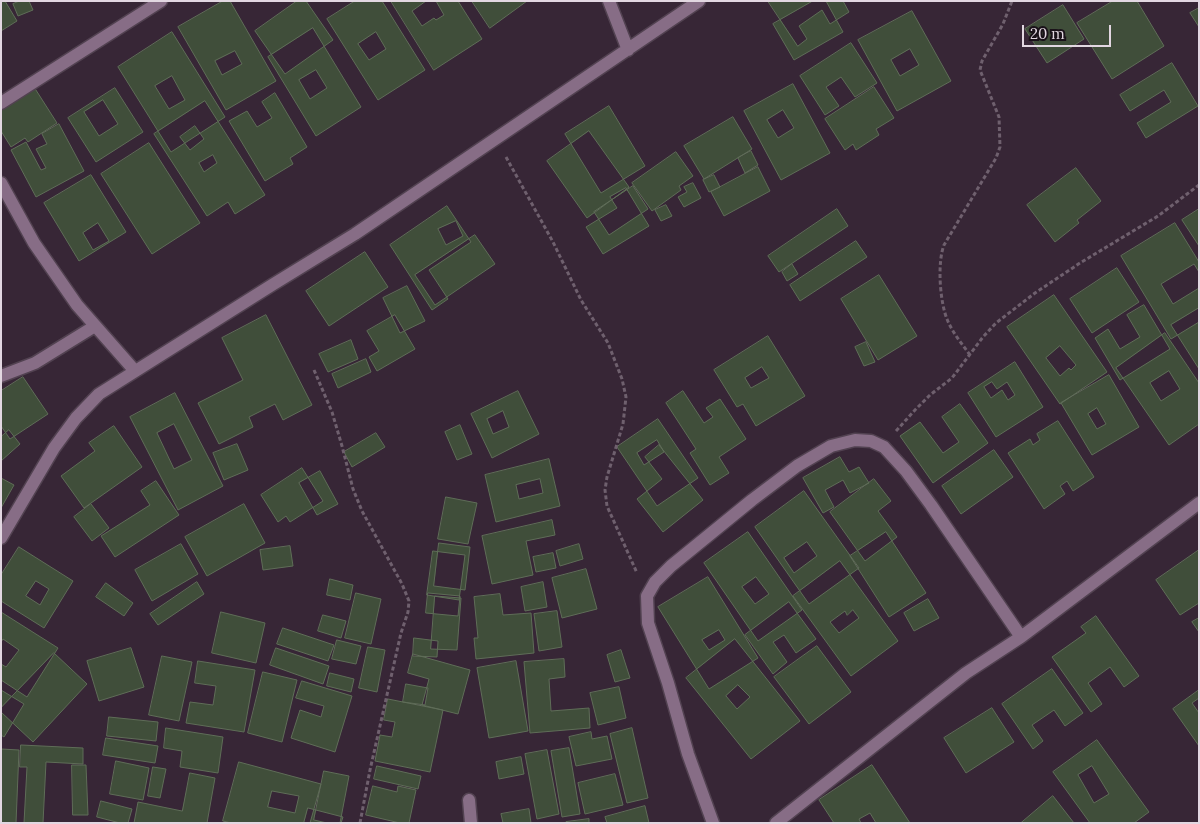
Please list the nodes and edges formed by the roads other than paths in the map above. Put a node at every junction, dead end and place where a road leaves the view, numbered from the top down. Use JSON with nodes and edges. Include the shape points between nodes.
{"nodes":[{"id":1,"x":161,"y":1,"type":"edge"},
{"id":2,"x":609,"y":1,"type":"edge"},
{"id":3,"x":699,"y":1,"type":"edge"},
{"id":4,"x":628,"y":50,"type":"junction"},
{"id":5,"x":1,"y":104,"type":"edge"},
{"id":6,"x":1,"y":182,"type":"edge"},
{"id":7,"x":95,"y":326,"type":"junction"},
{"id":8,"x":135,"y":371,"type":"junction"},
{"id":9,"x":1,"y":376,"type":"edge"},
{"id":10,"x":1199,"y":503,"type":"edge"},
{"id":11,"x":1,"y":538,"type":"edge"},
{"id":12,"x":1021,"y":637,"type":"junction"},
{"id":13,"x":469,"y":800,"type":"dead end"},
{"id":14,"x":471,"y":823,"type":"edge"},
{"id":15,"x":713,"y":823,"type":"edge"},
{"id":16,"x":776,"y":823,"type":"edge"}],
"edges":[{"from":1,"to":5,"type":"street"},
{"from":2,"to":4,"type":"street"},
{"from":3,"to":4,"type":"street"},
{"from":4,"to":8,"type":"street","via":[[355,234]]},
{"from":6,"to":7,"type":"street","via":[[34,243],[76,305]]},
{"from":7,"to":8,"type":"street"},
{"from":7,"to":9,"type":"street","via":[[34,362]]},
{"from":8,"to":11,"type":"street","via":[[99,394],[76,418],[54,448]]},
{"from":10,"to":12,"type":"street"},
{"from":12,"to":15,"type":"street","via":[[932,505],[884,447],[871,441],[855,440],[831,446],[796,466],[671,566],[647,596],[648,622],[688,754]]},
{"from":12,"to":16,"type":"street","via":[[966,674]]},
{"from":13,"to":14,"type":"street"}]}
